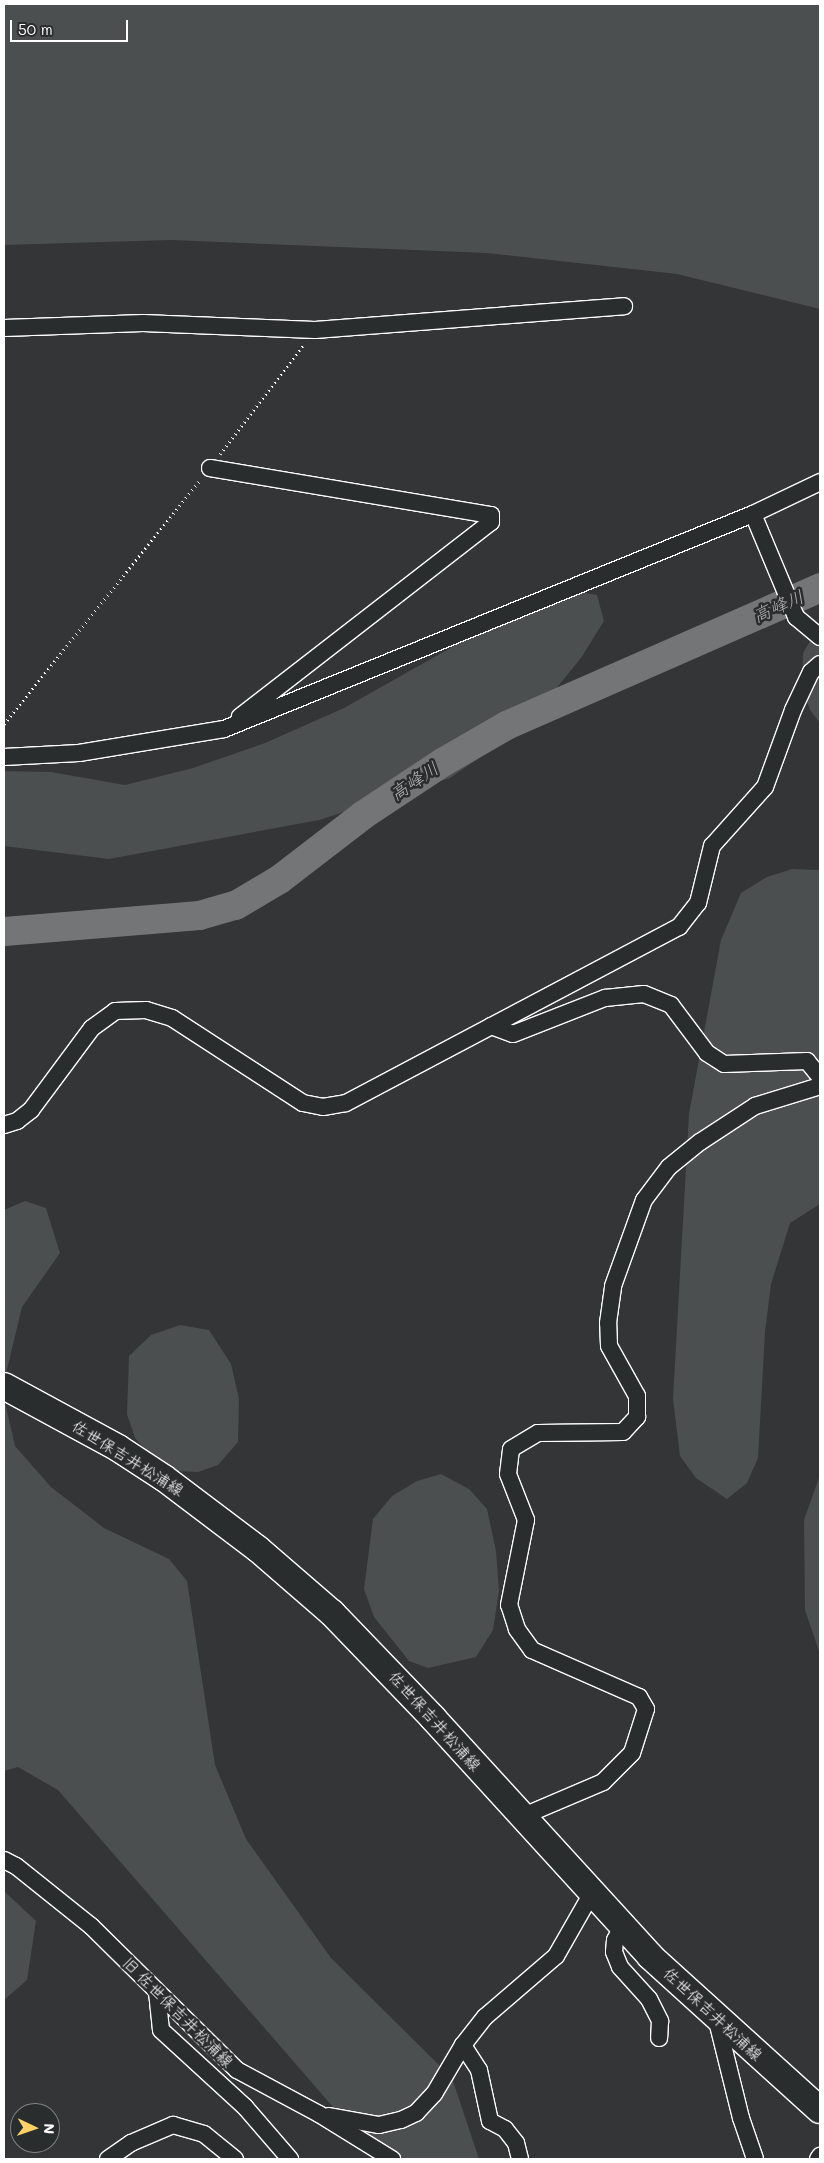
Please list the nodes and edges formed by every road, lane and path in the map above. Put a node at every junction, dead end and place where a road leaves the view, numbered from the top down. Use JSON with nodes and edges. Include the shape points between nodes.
{"nodes":[{"id":1,"x":624,"y":306,"type":"dead end"},
{"id":2,"x":4,"y":328,"type":"edge"},
{"id":3,"x":316,"y":330,"type":"junction"},
{"id":4,"x":210,"y":468,"type":"junction"},
{"id":5,"x":820,"y":482,"type":"edge"},
{"id":6,"x":752,"y":514,"type":"junction"},
{"id":7,"x":820,"y":637,"type":"edge"},
{"id":8,"x":820,"y":664,"type":"edge"},
{"id":9,"x":4,"y":724,"type":"edge"},
{"id":10,"x":224,"y":729,"type":"junction"},
{"id":11,"x":4,"y":757,"type":"edge"},
{"id":12,"x":491,"y":1026,"type":"junction"},
{"id":13,"x":820,"y":1077,"type":"edge"},
{"id":14,"x":820,"y":1086,"type":"edge"},
{"id":15,"x":4,"y":1125,"type":"edge"},
{"id":16,"x":4,"y":1386,"type":"edge"},
{"id":17,"x":521,"y":1816,"type":"junction"},
{"id":18,"x":4,"y":1860,"type":"edge"},
{"id":19,"x":592,"y":1893,"type":"junction"},
{"id":20,"x":622,"y":1926,"type":"junction"},
{"id":21,"x":157,"y":1992,"type":"junction"},
{"id":22,"x":717,"y":2020,"type":"junction"},
{"id":23,"x":659,"y":2038,"type":"dead end"},
{"id":24,"x":464,"y":2045,"type":"junction"},
{"id":25,"x":820,"y":2110,"type":"edge"},
{"id":26,"x":319,"y":2114,"type":"junction"},
{"id":27,"x":820,"y":2156,"type":"edge"},
{"id":28,"x":108,"y":2159,"type":"edge"},
{"id":29,"x":235,"y":2159,"type":"edge"},
{"id":30,"x":290,"y":2159,"type":"edge"},
{"id":31,"x":392,"y":2159,"type":"edge"},
{"id":32,"x":520,"y":2159,"type":"edge"},
{"id":33,"x":755,"y":2159,"type":"edge"},
{"id":34,"x":818,"y":2159,"type":"edge"}],
"edges":[{"from":1,"to":3,"type":"street"},
{"from":2,"to":3,"type":"street","via":[[143,323]]},
{"from":3,"to":4,"type":"path"},
{"from":4,"to":9,"type":"path"},
{"from":4,"to":10,"type":"street","via":[[491,515],[491,522]]},
{"from":5,"to":6,"type":"street"},
{"from":6,"to":7,"type":"street","via":[[796,617]]},
{"from":6,"to":10,"type":"street"},
{"from":8,"to":12,"type":"street","via":[[811,672],[793,710],[765,788],[712,846],[698,903],[679,927]]},
{"from":10,"to":11,"type":"street","via":[[79,753]]},
{"from":12,"to":13,"type":"street","via":[[512,1034],[606,998],[644,994],[672,1005],[707,1053],[724,1064],[807,1061]]},
{"from":12,"to":15,"type":"street","via":[[346,1103],[323,1107],[303,1103],[172,1018],[146,1010],[115,1011],[92,1028],[31,1110],[18,1121]]},
{"from":14,"to":17,"type":"street","via":[[755,1106],[669,1167],[644,1200],[613,1286],[608,1323],[609,1346],[637,1396],[637,1417],[623,1432],[538,1434],[511,1450],[508,1474],[526,1520],[509,1605],[516,1628],[532,1650],[639,1697],[646,1709],[632,1753],[603,1782]]},
{"from":16,"to":17,"type":"main road","name":"佐世保吉井松浦線","via":[[118,1448],[164,1478],[258,1549],[366,1646]]},
{"from":17,"to":19,"type":"main road","name":"佐世保吉井松浦線"},
{"from":18,"to":21,"type":"street","name":"旧 佐世保吉井松浦線","via":[[91,1926]]},
{"from":19,"to":20,"type":"main road","name":"佐世保吉井松浦線"},
{"from":19,"to":24,"type":"street","via":[[556,1956],[485,2017]]},
{"from":20,"to":22,"type":"main road","name":"佐世保吉井松浦線"},
{"from":20,"to":23,"type":"street","via":[[615,1940],[614,1952],[620,1967],[649,1999],[660,2021]]},
{"from":21,"to":26,"type":"street","name":"旧 佐世保吉井松浦線","via":[[237,2070]]},
{"from":21,"to":30,"type":"street","via":[[161,2030],[245,2107]]},
{"from":22,"to":25,"type":"main road","name":"佐世保吉井松浦線"},
{"from":22,"to":33,"type":"street","via":[[741,2118]]},
{"from":24,"to":26,"type":"street","via":[[434,2094],[416,2112],[401,2120],[378,2125]]},
{"from":24,"to":32,"type":"street","via":[[479,2070],[490,2121],[505,2129],[516,2143]]},
{"from":26,"to":31,"type":"street","name":"旧 佐世保吉井松浦線"},
{"from":27,"to":34,"type":"street"},
{"from":28,"to":29,"type":"street","via":[[131,2142],[173,2125],[204,2134]]}]}
